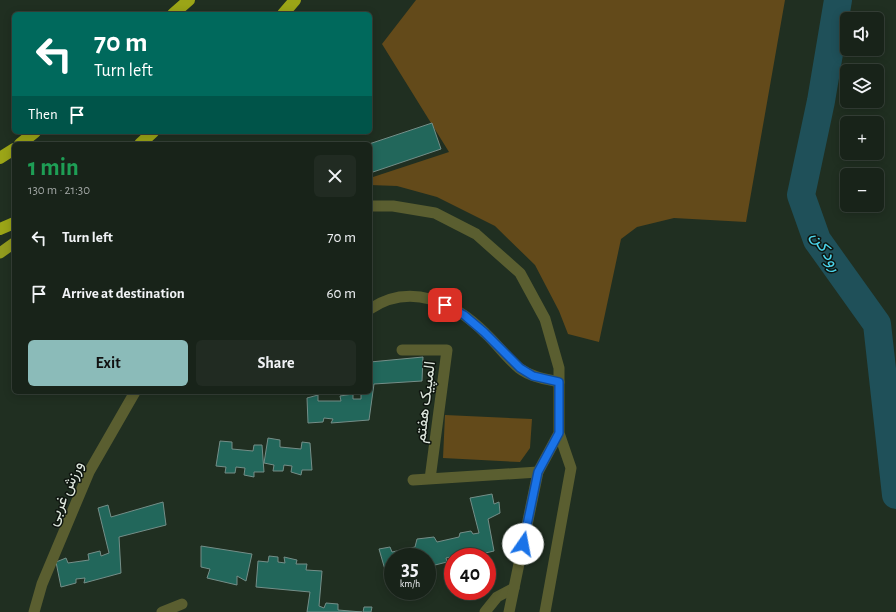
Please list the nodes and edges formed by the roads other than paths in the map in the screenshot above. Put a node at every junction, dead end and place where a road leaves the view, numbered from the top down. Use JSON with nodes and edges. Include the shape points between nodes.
{"nodes":[{"id":1,"x":189,"y":0,"type":"edge"},
{"id":2,"x":295,"y":0,"type":"edge"},
{"id":3,"x":175,"y":12,"type":"edge"},
{"id":4,"x":285,"y":12,"type":"edge"},
{"id":5,"x":32,"y":134,"type":"edge"},
{"id":6,"x":152,"y":134,"type":"edge"},
{"id":7,"x":22,"y":142,"type":"edge"},
{"id":8,"x":142,"y":142,"type":"edge"},
{"id":9,"x":372,"y":206,"type":"edge"},
{"id":10,"x":12,"y":224,"type":"edge"},
{"id":11,"x":0,"y":229,"type":"edge"},
{"id":12,"x":12,"y":244,"type":"edge"},
{"id":13,"x":0,"y":253,"type":"edge"},
{"id":14,"x":372,"y":308,"type":"edge"},
{"id":15,"x":402,"y":350,"type":"dead end"},
{"id":16,"x":559,"y":382,"type":"junction"},
{"id":17,"x":134,"y":394,"type":"edge"},
{"id":18,"x":559,"y":433,"type":"junction"},
{"id":19,"x":538,"y":472,"type":"junction"},
{"id":20,"x":430,"y":479,"type":"junction"},
{"id":21,"x":413,"y":480,"type":"dead end"},
{"id":22,"x":514,"y":588,"type":"junction"},
{"id":23,"x":182,"y":604,"type":"dead end"},
{"id":24,"x":34,"y":612,"type":"edge"},
{"id":25,"x":162,"y":612,"type":"edge"},
{"id":26,"x":485,"y":612,"type":"edge"},
{"id":27,"x":509,"y":612,"type":"edge"},
{"id":28,"x":545,"y":612,"type":"edge"}],
"edges":[{"from":1,"to":3,"type":"highway"},
{"from":2,"to":4,"type":"highway"},
{"from":5,"to":7,"type":"highway"},
{"from":6,"to":8,"type":"highway"},
{"from":9,"to":16,"type":"street","via":[[393,206],[435,213],[476,234],[520,273],[545,319],[558,368]]},
{"from":10,"to":11,"type":"highway"},
{"from":12,"to":13,"type":"highway"},
{"from":14,"to":16,"type":"street","via":[[380,302],[410,296],[435,300],[464,315],[520,368],[533,376]]},
{"from":15,"to":20,"type":"street","name":"المپیک هفتم","via":[[447,350]]},
{"from":16,"to":18,"type":"street"},
{"from":17,"to":24,"type":"street","name":"ورزش غربی","via":[[89,472],[42,584]]},
{"from":18,"to":19,"type":"street"},
{"from":18,"to":28,"type":"street","via":[[571,468]]},
{"from":19,"to":20,"type":"street"},
{"from":19,"to":22,"type":"street"},
{"from":20,"to":21,"type":"street"},
{"from":22,"to":26,"type":"street","via":[[497,597]]},
{"from":22,"to":27,"type":"street"},
{"from":23,"to":25,"type":"street"}]}
